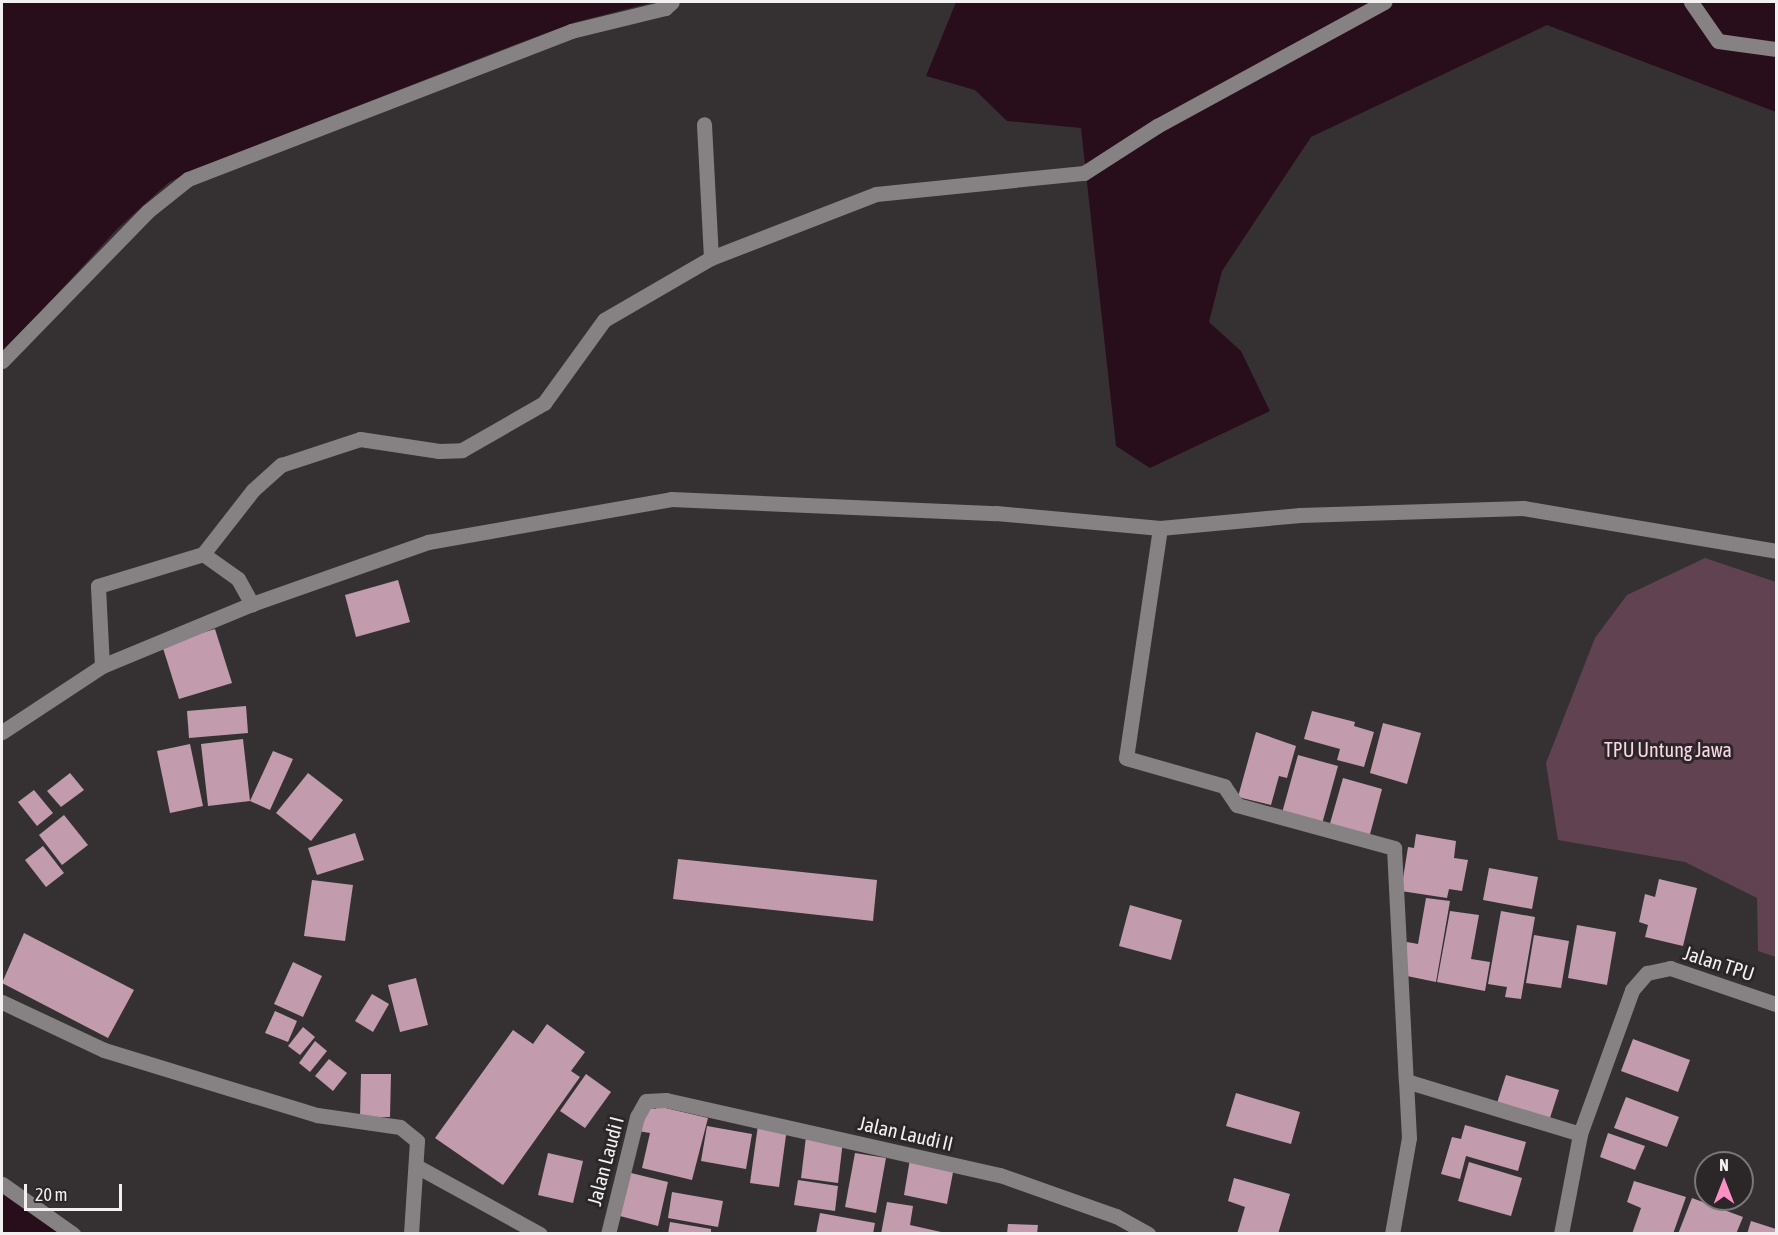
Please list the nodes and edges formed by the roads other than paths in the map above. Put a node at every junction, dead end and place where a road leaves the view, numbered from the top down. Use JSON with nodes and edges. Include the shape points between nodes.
{"nodes":[{"id":1,"x":672,"y":2,"type":"edge"},
{"id":2,"x":1384,"y":2,"type":"edge"},
{"id":3,"x":1691,"y":2,"type":"edge"},
{"id":4,"x":1776,"y":49,"type":"edge"},
{"id":5,"x":704,"y":124,"type":"dead end"},
{"id":6,"x":711,"y":258,"type":"junction"},
{"id":7,"x":2,"y":361,"type":"edge"},
{"id":8,"x":1160,"y":528,"type":"junction"},
{"id":9,"x":1776,"y":551,"type":"edge"},
{"id":10,"x":203,"y":555,"type":"junction"},
{"id":11,"x":252,"y":604,"type":"junction"},
{"id":12,"x":102,"y":666,"type":"junction"},
{"id":13,"x":2,"y":732,"type":"edge"},
{"id":14,"x":2,"y":1002,"type":"edge"},
{"id":15,"x":1776,"y":1004,"type":"edge"},
{"id":16,"x":1406,"y":1081,"type":"junction"},
{"id":17,"x":646,"y":1101,"type":"joint"},
{"id":18,"x":1580,"y":1134,"type":"junction"},
{"id":19,"x":418,"y":1167,"type":"junction"},
{"id":20,"x":2,"y":1184,"type":"edge"},
{"id":21,"x":73,"y":1233,"type":"edge"},
{"id":22,"x":411,"y":1233,"type":"edge"},
{"id":23,"x":540,"y":1233,"type":"edge"},
{"id":24,"x":608,"y":1233,"type":"edge"},
{"id":25,"x":1148,"y":1233,"type":"edge"},
{"id":26,"x":1392,"y":1233,"type":"edge"},
{"id":27,"x":1561,"y":1233,"type":"edge"}],
"edges":[{"from":1,"to":7,"type":"street","via":[[665,8],[571,31],[188,179],[148,211]]},
{"from":2,"to":6,"type":"street","via":[[1157,126],[1084,173],[876,194]]},
{"from":3,"to":4,"type":"street","via":[[1718,40]]},
{"from":5,"to":6,"type":"street"},
{"from":6,"to":10,"type":"street","via":[[604,321],[544,403],[462,450],[439,451],[360,439],[281,465],[253,490]]},
{"from":8,"to":9,"type":"street","via":[[1300,515],[1523,508]]},
{"from":8,"to":11,"type":"street","via":[[996,513],[671,499],[428,542]]},
{"from":8,"to":16,"type":"street","via":[[1126,758],[1224,786],[1237,805],[1394,848]]},
{"from":10,"to":11,"type":"street","via":[[238,579]]},
{"from":10,"to":12,"type":"street","via":[[98,586]]},
{"from":11,"to":12,"type":"street"},
{"from":12,"to":13,"type":"street"},
{"from":14,"to":19,"type":"street","via":[[104,1050],[318,1115],[400,1127],[417,1141]]},
{"from":15,"to":18,"type":"street","name":"Jalan TPU","via":[[1670,968],[1647,973],[1632,990]]},
{"from":16,"to":18,"type":"street"},
{"from":16,"to":26,"type":"street","via":[[1409,1138]]},
{"from":17,"to":24,"type":"street","name":"Jalan Laudi I","via":[[637,1117]]},
{"from":17,"to":25,"type":"street","name":"Jalan Laudi II","via":[[666,1100],[1000,1175],[1116,1216]]},
{"from":18,"to":27,"type":"street"},
{"from":19,"to":22,"type":"street"},
{"from":19,"to":23,"type":"street"},
{"from":20,"to":21,"type":"street"}]}
